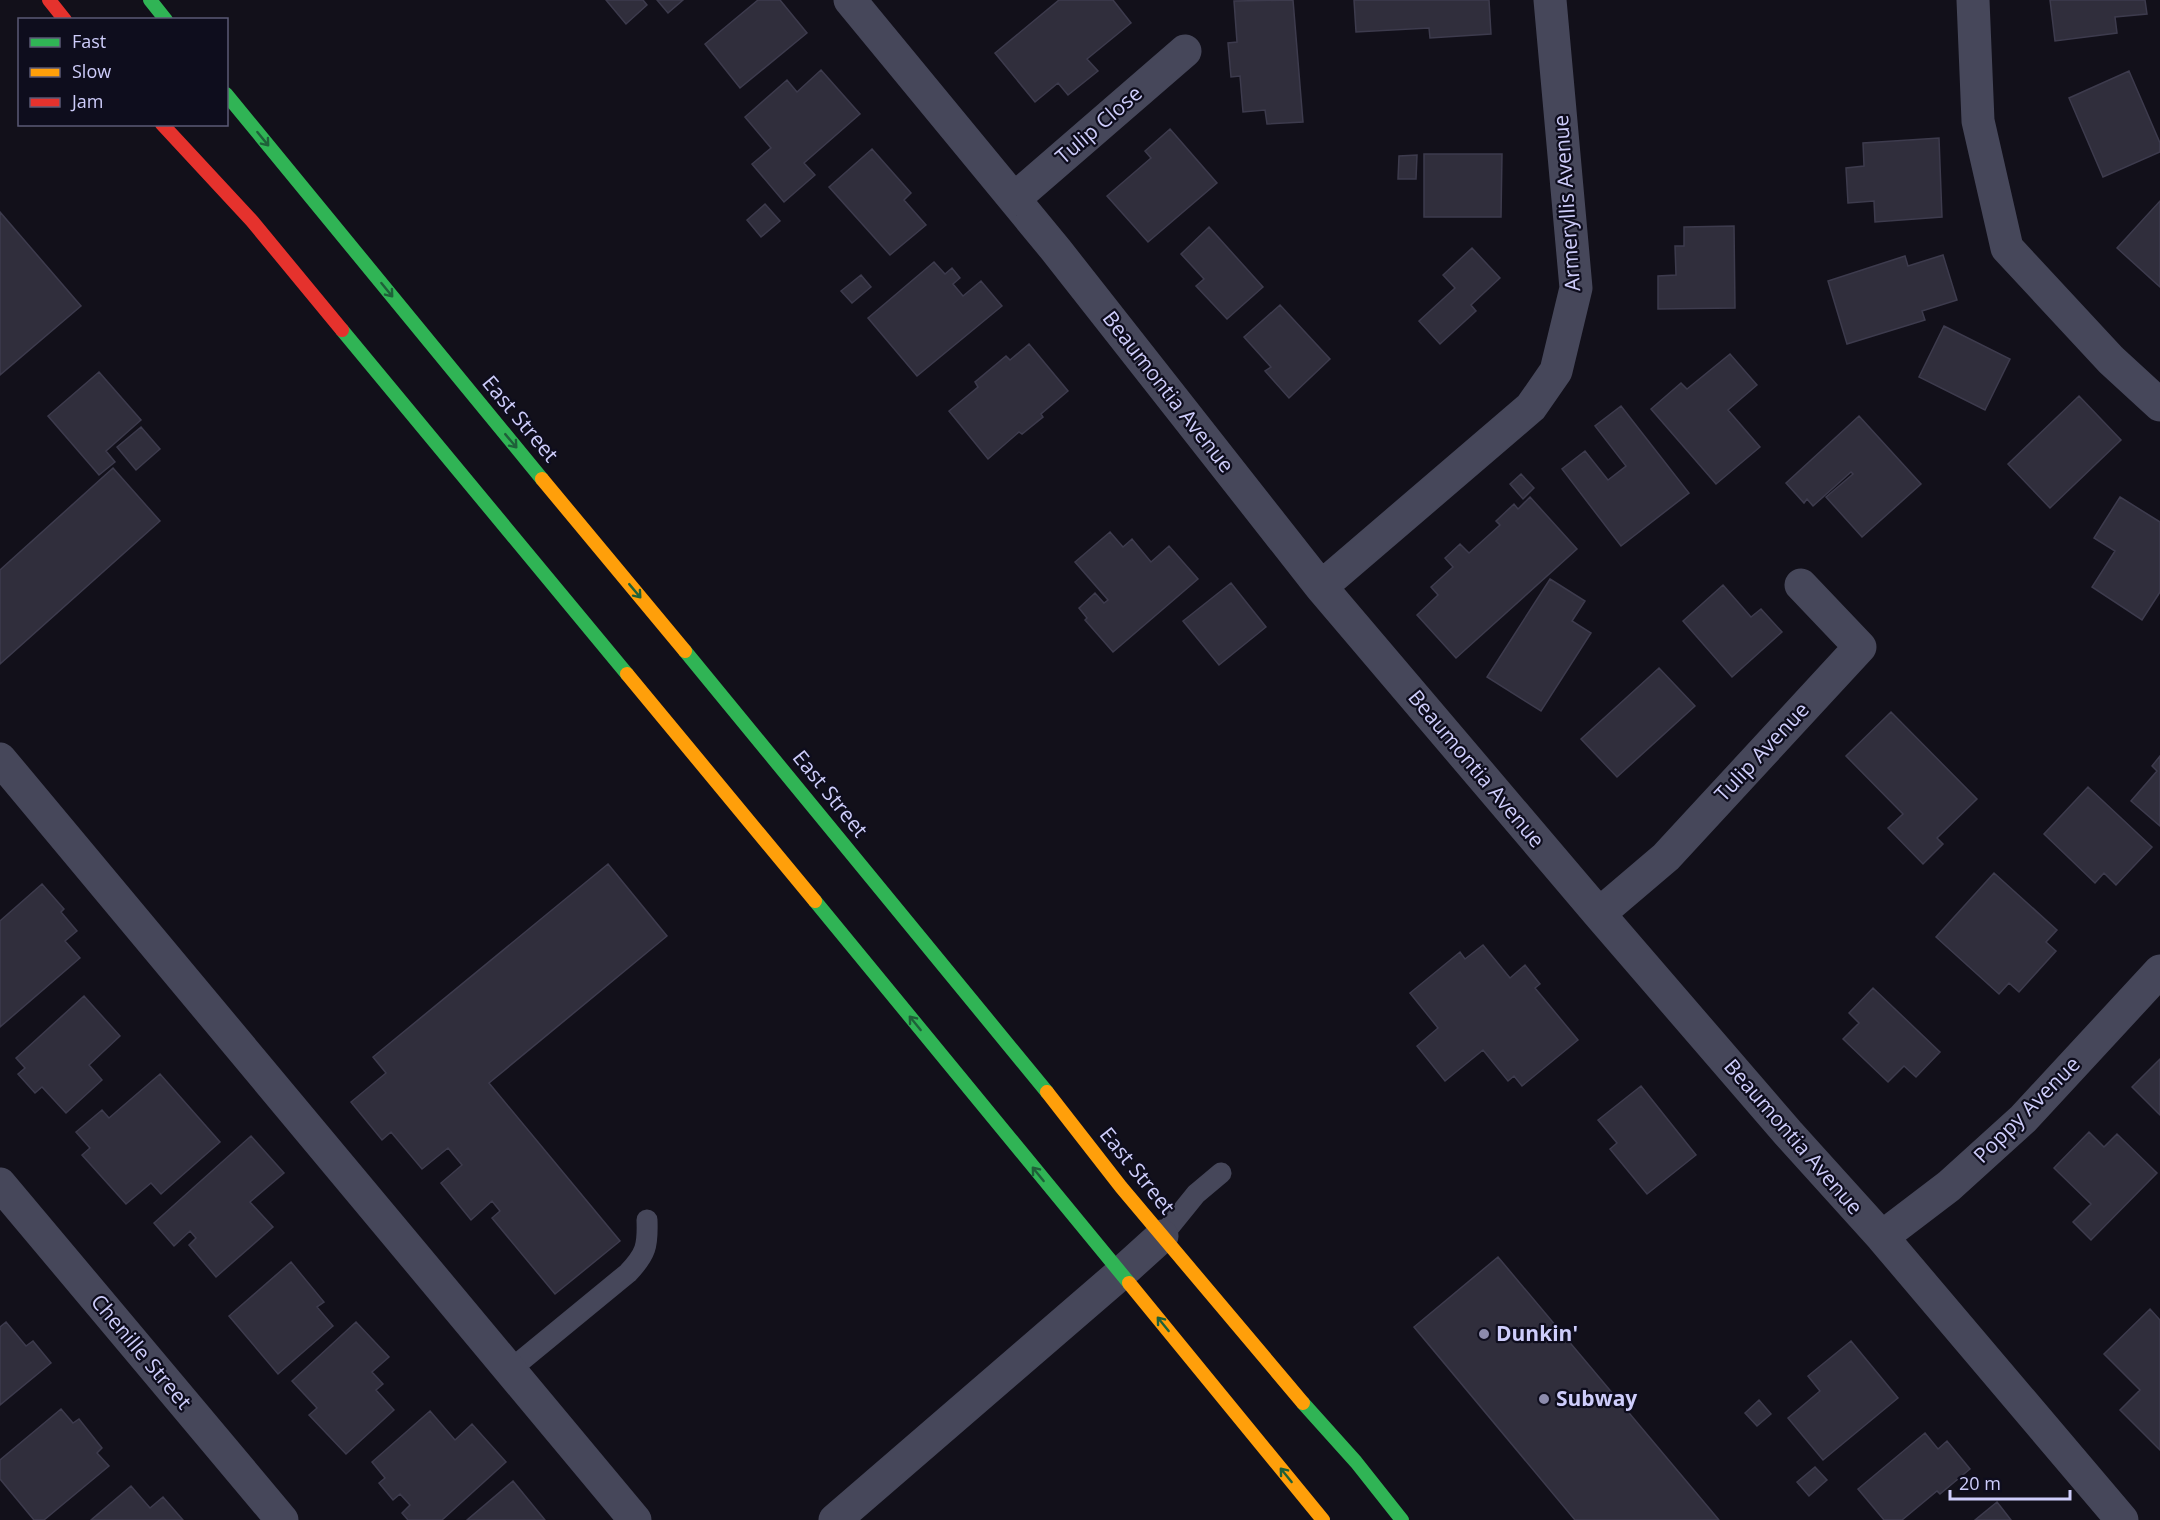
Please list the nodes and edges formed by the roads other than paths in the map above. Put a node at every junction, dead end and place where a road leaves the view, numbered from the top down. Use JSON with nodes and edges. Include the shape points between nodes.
{"nodes":[{"id":1,"x":49,"y":0,"type":"edge"},
{"id":2,"x":150,"y":0,"type":"edge"},
{"id":3,"x":850,"y":0,"type":"edge"},
{"id":4,"x":1550,"y":0,"type":"edge"},
{"id":5,"x":1973,"y":0,"type":"edge"},
{"id":6,"x":63,"y":18,"type":"edge"},
{"id":7,"x":164,"y":18,"type":"edge"},
{"id":8,"x":1185,"y":51,"type":"dead end"},
{"id":9,"x":228,"y":96,"type":"edge"},
{"id":10,"x":164,"y":126,"type":"edge"},
{"id":11,"x":1014,"y":198,"type":"junction"},
{"id":12,"x":2160,"y":405,"type":"edge"},
{"id":13,"x":1801,"y":585,"type":"dead end"},
{"id":14,"x":1321,"y":587,"type":"junction"},
{"id":15,"x":0,"y":759,"type":"edge"},
{"id":16,"x":1599,"y":914,"type":"junction"},
{"id":17,"x":2160,"y":971,"type":"edge"},
{"id":18,"x":1221,"y":1173,"type":"dead end"},
{"id":19,"x":0,"y":1184,"type":"edge"},
{"id":20,"x":648,"y":1220,"type":"dead end"},
{"id":21,"x":1162,"y":1236,"type":"junction"},
{"id":22,"x":1882,"y":1237,"type":"junction"},
{"id":23,"x":1120,"y":1274,"type":"junction"},
{"id":24,"x":510,"y":1370,"type":"junction"},
{"id":25,"x":282,"y":1520,"type":"edge"},
{"id":26,"x":635,"y":1520,"type":"edge"},
{"id":27,"x":835,"y":1520,"type":"edge"},
{"id":28,"x":1323,"y":1520,"type":"edge"},
{"id":29,"x":1402,"y":1520,"type":"edge"},
{"id":30,"x":2122,"y":1520,"type":"edge"}],
"edges":[{"from":1,"to":6,"type":"main road"},
{"from":2,"to":7,"type":"main road"},
{"from":3,"to":11,"type":"street","name":"Beaumontia Avenue"},
{"from":4,"to":14,"type":"street","name":"Armeryllis Avenue","via":[[1576,288],[1556,371],[1531,407]]},
{"from":5,"to":12,"type":"street","via":[[1978,121],[2007,248],[2111,360]]},
{"from":8,"to":11,"type":"street","name":"Tulip Close"},
{"from":9,"to":21,"type":"main road","name":"East Street","one_way":true},
{"from":23,"to":10,"type":"main road","one_way":true,"via":[[252,221]]},
{"from":11,"to":14,"type":"street","name":"Beaumontia Avenue"},
{"from":13,"to":16,"type":"street","name":"Tulip Avenue","via":[[1860,647],[1666,857]]},
{"from":14,"to":16,"type":"street","name":"Beaumontia Avenue"},
{"from":15,"to":24,"type":"street"},
{"from":16,"to":22,"type":"street","name":"Beaumontia Avenue"},
{"from":17,"to":22,"type":"street","name":"Poppy Avenue","via":[[2023,1119],[1950,1186]]},
{"from":18,"to":21,"type":"lane","via":[[1196,1194]]},
{"from":19,"to":25,"type":"street","name":"Chenille Street"},
{"from":20,"to":24,"type":"lane","via":[[648,1243],[635,1266]]},
{"from":21,"to":23,"type":"street"},
{"from":21,"to":29,"type":"main road","name":"East Street"},
{"from":22,"to":30,"type":"street","name":"Beaumontia Avenue"},
{"from":23,"to":27,"type":"street"},
{"from":28,"to":23,"type":"main road","one_way":true},
{"from":24,"to":26,"type":"street"}]}
